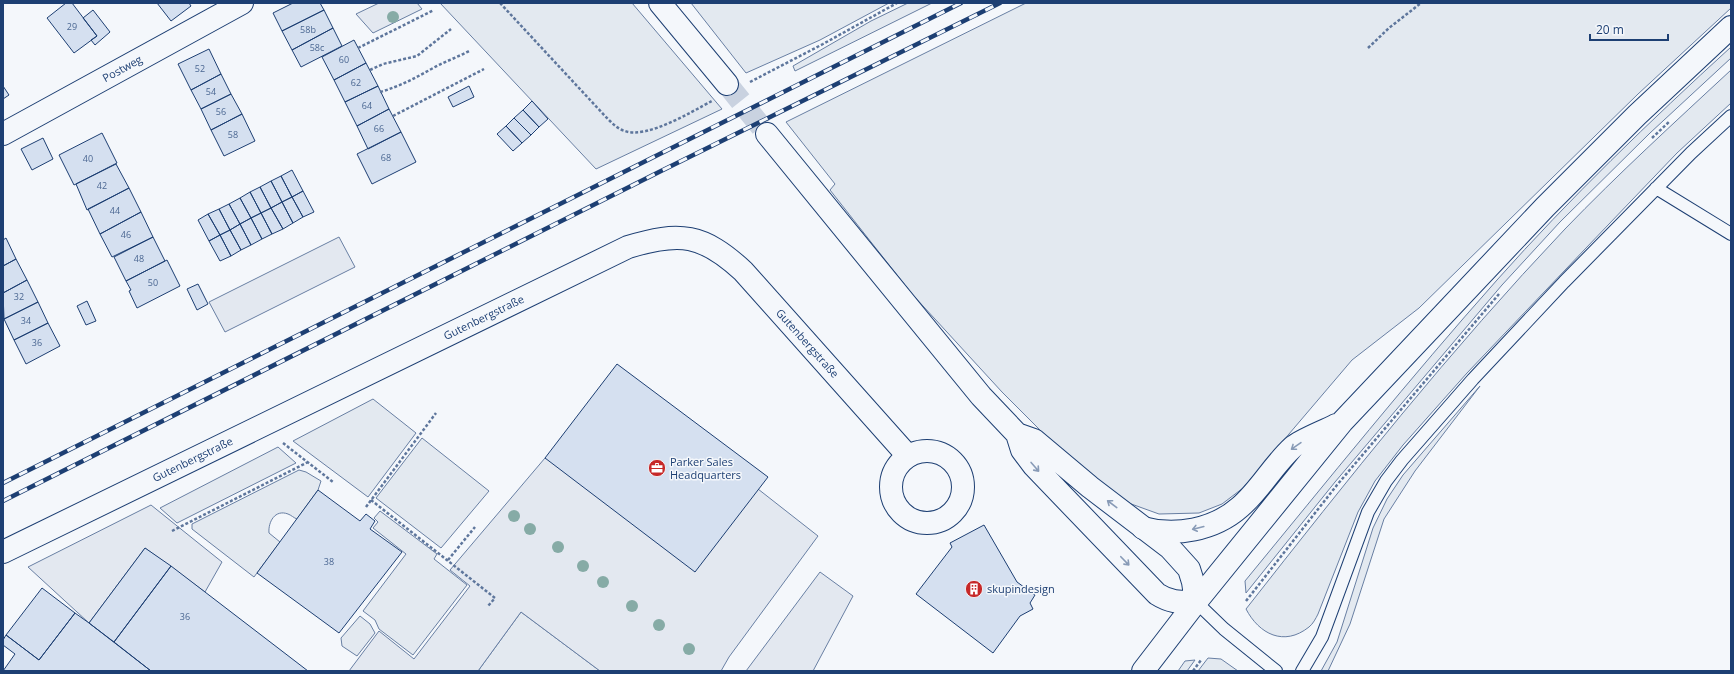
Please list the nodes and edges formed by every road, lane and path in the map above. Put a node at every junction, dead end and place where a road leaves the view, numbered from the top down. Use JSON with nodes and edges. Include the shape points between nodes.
{"nodes":[{"id":1,"x":242,"y":3,"type":"edge"},
{"id":2,"x":660,"y":3,"type":"edge"},
{"id":3,"x":1421,"y":3,"type":"edge"},
{"id":4,"x":434,"y":10,"type":"dead end"},
{"id":5,"x":1731,"y":27,"type":"edge"},
{"id":6,"x":451,"y":29,"type":"dead end"},
{"id":7,"x":358,"y":48,"type":"dead end"},
{"id":8,"x":1368,"y":48,"type":"dead end"},
{"id":9,"x":470,"y":51,"type":"dead end"},
{"id":10,"x":484,"y":69,"type":"dead end"},
{"id":11,"x":370,"y":70,"type":"dead end"},
{"id":12,"x":727,"y":84,"type":"tunnel mouth"},
{"id":13,"x":380,"y":92,"type":"dead end"},
{"id":14,"x":393,"y":116,"type":"dead end"},
{"id":15,"x":1674,"y":117,"type":"dead end"},
{"id":16,"x":1730,"y":118,"type":"edge"},
{"id":17,"x":3,"y":134,"type":"edge"},
{"id":18,"x":767,"y":134,"type":"tunnel mouth"},
{"id":19,"x":1651,"y":139,"type":"dead end"},
{"id":20,"x":1656,"y":188,"type":"junction"},
{"id":21,"x":1731,"y":234,"type":"edge"},
{"id":22,"x":1500,"y":294,"type":"dead end"},
{"id":23,"x":436,"y":413,"type":"dead end"},
{"id":24,"x":1342,"y":422,"type":"junction"},
{"id":25,"x":263,"y":426,"type":"junction"},
{"id":26,"x":1016,"y":434,"type":"junction"},
{"id":27,"x":908,"y":456,"type":"dead end"},
{"id":28,"x":308,"y":462,"type":"junction"},
{"id":29,"x":333,"y":482,"type":"dead end"},
{"id":30,"x":371,"y":500,"type":"junction"},
{"id":31,"x":366,"y":507,"type":"dead end"},
{"id":32,"x":475,"y":527,"type":"dead end"},
{"id":33,"x":1143,"y":528,"type":"junction"},
{"id":34,"x":172,"y":531,"type":"dead end"},
{"id":35,"x":3,"y":552,"type":"edge"},
{"id":36,"x":448,"y":560,"type":"junction"},
{"id":37,"x":1246,"y":601,"type":"dead end"},
{"id":38,"x":1196,"y":602,"type":"junction"},
{"id":39,"x":488,"y":606,"type":"dead end"},
{"id":40,"x":1201,"y":660,"type":"dead end"},
{"id":41,"x":1143,"y":671,"type":"edge"},
{"id":42,"x":1193,"y":671,"type":"edge"},
{"id":43,"x":1276,"y":671,"type":"edge"},
{"id":44,"x":1302,"y":671,"type":"edge"}],
"edges":[{"from":1,"to":17,"type":"street","name":"Postweg"},
{"from":2,"to":12,"type":"street"},
{"from":3,"to":8,"type":"path"},
{"from":4,"to":7,"type":"path"},
{"from":5,"to":24,"type":"street","via":[[1545,207]]},
{"from":6,"to":11,"type":"path","via":[[417,56],[383,64]]},
{"from":9,"to":13,"type":"path","via":[[413,80]]},
{"from":10,"to":14,"type":"path"},
{"from":15,"to":19,"type":"path"},
{"from":16,"to":20,"type":"lane"},
{"from":18,"to":26,"type":"street","via":[[976,390]]},
{"from":20,"to":21,"type":"lane"},
{"from":20,"to":44,"type":"lane","via":[[1473,379],[1386,481],[1368,512],[1322,637]]},
{"from":22,"to":37,"type":"path","via":[[1338,485]]},
{"from":23,"to":30,"type":"path"},
{"from":24,"to":33,"type":"street","one_way":true,"via":[[1293,446],[1241,507],[1227,516],[1180,532],[1158,532]]},
{"from":24,"to":38,"type":"street"},
{"from":25,"to":27,"type":"street","name":"Gutenbergstraße","via":[[628,247],[652,240],[679,238],[695,239],[707,244],[743,271]]},
{"from":25,"to":28,"type":"path"},
{"from":25,"to":35,"type":"street","name":"Gutenbergstraße"},
{"from":33,"to":26,"type":"street","one_way":true,"via":[[1034,440]]},
{"from":26,"to":38,"type":"street","one_way":true,"via":[[1022,450],[1034,466],[1157,594],[1166,600]]},
{"from":28,"to":29,"type":"path"},
{"from":28,"to":34,"type":"path"},
{"from":30,"to":31,"type":"path"},
{"from":30,"to":36,"type":"path"},
{"from":32,"to":36,"type":"path"},
{"from":33,"to":38,"type":"street","via":[[1170,548],[1189,569]]},
{"from":36,"to":39,"type":"path","via":[[495,598]]},
{"from":38,"to":41,"type":"street"},
{"from":38,"to":43,"type":"lane","via":[[1224,629]]},
{"from":40,"to":42,"type":"path"}]}
